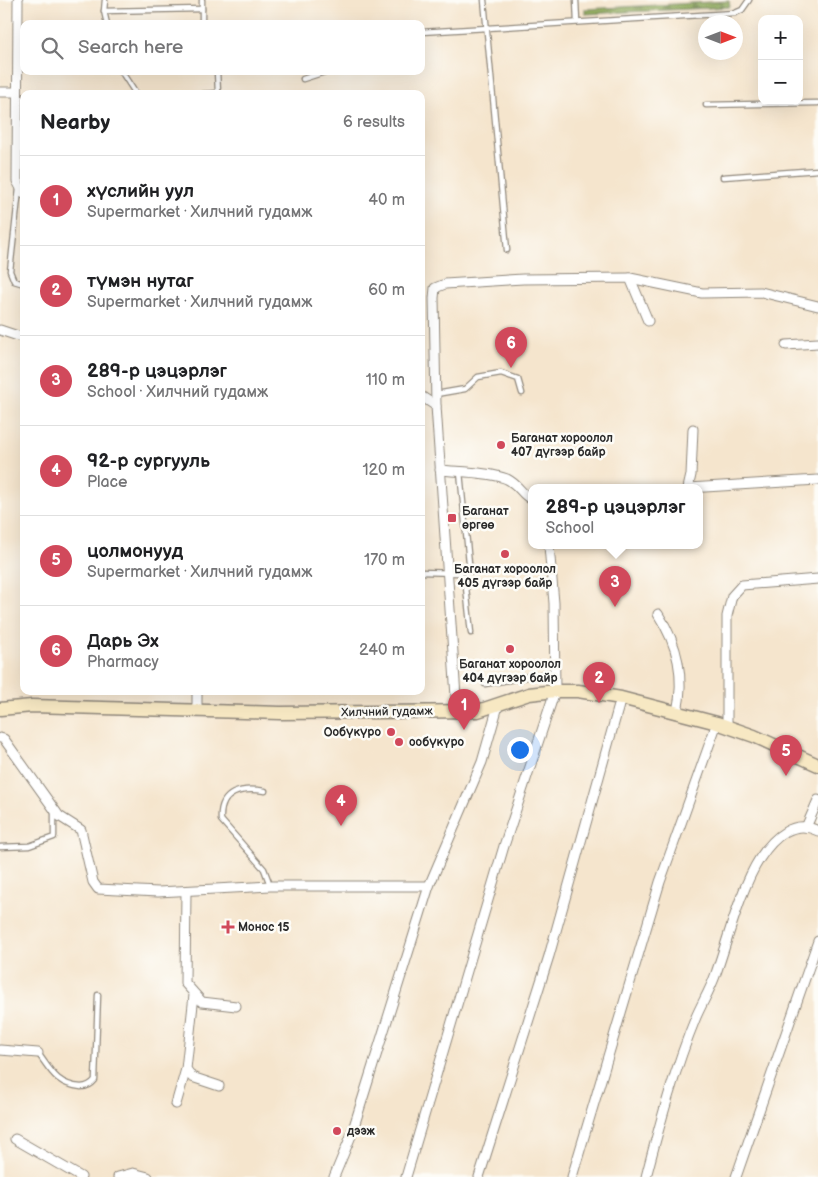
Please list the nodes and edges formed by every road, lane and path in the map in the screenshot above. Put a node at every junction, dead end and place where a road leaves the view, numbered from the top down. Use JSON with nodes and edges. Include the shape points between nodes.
{"nodes":[{"id":1,"x":18,"y":0,"type":"edge"},
{"id":2,"x":105,"y":0,"type":"edge"},
{"id":3,"x":202,"y":0,"type":"edge"},
{"id":4,"x":484,"y":0,"type":"edge"},
{"id":5,"x":576,"y":0,"type":"edge"},
{"id":6,"x":749,"y":0,"type":"edge"},
{"id":7,"x":202,"y":9,"type":"junction"},
{"id":8,"x":104,"y":11,"type":"junction"},
{"id":9,"x":106,"y":20,"type":"edge"},
{"id":10,"x":202,"y":20,"type":"edge"},
{"id":11,"x":578,"y":22,"type":"junction"},
{"id":12,"x":486,"y":27,"type":"junction"},
{"id":13,"x":425,"y":32,"type":"edge"},
{"id":14,"x":124,"y":75,"type":"edge"},
{"id":15,"x":217,"y":75,"type":"edge"},
{"id":16,"x":317,"y":75,"type":"edge"},
{"id":17,"x":303,"y":80,"type":"dead end"},
{"id":18,"x":133,"y":90,"type":"edge"},
{"id":19,"x":218,"y":90,"type":"edge"},
{"id":20,"x":0,"y":92,"type":"edge"},
{"id":21,"x":17,"y":92,"type":"junction"},
{"id":22,"x":818,"y":103,"type":"edge"},
{"id":23,"x":706,"y":105,"type":"dead end"},
{"id":24,"x":818,"y":170,"type":"edge"},
{"id":25,"x":723,"y":177,"type":"dead end"},
{"id":26,"x":20,"y":188,"type":"edge"},
{"id":27,"x":20,"y":205,"type":"edge"},
{"id":28,"x":507,"y":250,"type":"dead end"},
{"id":29,"x":630,"y":278,"type":"junction"},
{"id":30,"x":20,"y":283,"type":"edge"},
{"id":31,"x":818,"y":306,"type":"edge"},
{"id":32,"x":648,"y":321,"type":"dead end"},
{"id":33,"x":0,"y":330,"type":"edge"},
{"id":34,"x":20,"y":337,"type":"edge"},
{"id":35,"x":818,"y":343,"type":"edge"},
{"id":36,"x":786,"y":345,"type":"dead end"},
{"id":37,"x":522,"y":393,"type":"dead end"},
{"id":38,"x":436,"y":394,"type":"junction"},
{"id":39,"x":425,"y":399,"type":"edge"},
{"id":40,"x":436,"y":406,"type":"junction"},
{"id":41,"x":693,"y":428,"type":"dead end"},
{"id":42,"x":440,"y":470,"type":"junction"},
{"id":43,"x":460,"y":472,"type":"junction"},
{"id":44,"x":818,"y":480,"type":"edge"},
{"id":45,"x":689,"y":484,"type":"edge"},
{"id":46,"x":703,"y":487,"type":"edge"},
{"id":47,"x":528,"y":498,"type":"edge"},
{"id":48,"x":549,"y":549,"type":"edge"},
{"id":49,"x":425,"y":572,"type":"edge"},
{"id":50,"x":447,"y":572,"type":"junction"},
{"id":51,"x":477,"y":572,"type":"dead end"},
{"id":52,"x":818,"y":579,"type":"edge"},
{"id":53,"x":658,"y":614,"type":"dead end"},
{"id":54,"x":472,"y":633,"type":"dead end"},
{"id":55,"x":556,"y":672,"type":"junction"},
{"id":56,"x":485,"y":684,"type":"dead end"},
{"id":57,"x":556,"y":691,"type":"junction"},
{"id":58,"x":197,"y":695,"type":"edge"},
{"id":59,"x":621,"y":698,"type":"junction"},
{"id":60,"x":498,"y":706,"type":"junction"},
{"id":61,"x":0,"y":709,"type":"edge"},
{"id":62,"x":197,"y":711,"type":"junction"},
{"id":63,"x":457,"y":711,"type":"junction"},
{"id":64,"x":677,"y":712,"type":"junction"},
{"id":65,"x":722,"y":725,"type":"junction"},
{"id":66,"x":0,"y":738,"type":"edge"},
{"id":67,"x":818,"y":765,"type":"edge"},
{"id":68,"x":265,"y":791,"type":"dead end"},
{"id":69,"x":818,"y":800,"type":"edge"},
{"id":70,"x":54,"y":808,"type":"junction"},
{"id":71,"x":807,"y":825,"type":"junction"},
{"id":72,"x":818,"y":831,"type":"edge"},
{"id":73,"x":0,"y":847,"type":"edge"},
{"id":74,"x":270,"y":886,"type":"junction"},
{"id":75,"x":429,"y":886,"type":"junction"},
{"id":76,"x":186,"y":891,"type":"junction"},
{"id":77,"x":818,"y":942,"type":"edge"},
{"id":78,"x":98,"y":995,"type":"dead end"},
{"id":79,"x":194,"y":995,"type":"junction"},
{"id":80,"x":236,"y":1006,"type":"dead end"},
{"id":81,"x":0,"y":1050,"type":"edge"},
{"id":82,"x":38,"y":1053,"type":"joint"},
{"id":83,"x":186,"y":1069,"type":"junction"},
{"id":84,"x":219,"y":1086,"type":"dead end"},
{"id":85,"x":176,"y":1104,"type":"dead end"},
{"id":86,"x":15,"y":1139,"type":"dead end"},
{"id":87,"x":81,"y":1177,"type":"edge"},
{"id":88,"x":118,"y":1177,"type":"edge"},
{"id":89,"x":148,"y":1177,"type":"edge"},
{"id":90,"x":334,"y":1177,"type":"edge"},
{"id":91,"x":406,"y":1177,"type":"edge"},
{"id":92,"x":480,"y":1177,"type":"edge"},
{"id":93,"x":572,"y":1177,"type":"edge"},
{"id":94,"x":646,"y":1177,"type":"edge"},
{"id":95,"x":736,"y":1177,"type":"edge"}],
"edges":[{"from":1,"to":21,"type":"street"},
{"from":2,"to":8,"type":"lane"},
{"from":3,"to":7,"type":"lane"},
{"from":4,"to":12,"type":"lane"},
{"from":5,"to":11,"type":"lane"},
{"from":6,"to":11,"type":"lane","via":[[742,10],[735,13]]},
{"from":7,"to":8,"type":"lane"},
{"from":7,"to":10,"type":"lane"},
{"from":8,"to":9,"type":"lane"},
{"from":11,"to":12,"type":"lane"},
{"from":12,"to":13,"type":"lane"},
{"from":12,"to":28,"type":"lane"},
{"from":14,"to":18,"type":"lane"},
{"from":15,"to":19,"type":"lane"},
{"from":16,"to":17,"type":"lane"},
{"from":20,"to":21,"type":"street"},
{"from":21,"to":26,"type":"street","via":[[17,181]]},
{"from":22,"to":23,"type":"lane"},
{"from":24,"to":25,"type":"lane"},
{"from":27,"to":30,"type":"lane","via":[[10,271],[14,281]]},
{"from":29,"to":31,"type":"street","via":[[702,293],[767,293]]},
{"from":29,"to":32,"type":"street"},
{"from":29,"to":38,"type":"street","via":[[523,279],[444,284],[435,288]]},
{"from":33,"to":34,"type":"street"},
{"from":35,"to":36,"type":"street"},
{"from":37,"to":38,"type":"lane","via":[[518,379],[501,373],[478,377],[465,389]]},
{"from":38,"to":40,"type":"street"},
{"from":39,"to":40,"type":"street"},
{"from":40,"to":42,"type":"street"},
{"from":41,"to":45,"type":"street"},
{"from":42,"to":43,"type":"street"},
{"from":42,"to":50,"type":"street"},
{"from":43,"to":47,"type":"street","via":[[504,478],[517,484]]},
{"from":43,"to":51,"type":"lane","via":[[469,563],[471,571]]},
{"from":44,"to":46,"type":"street"},
{"from":48,"to":55,"type":"street"},
{"from":49,"to":50,"type":"lane"},
{"from":50,"to":54,"type":"lane","via":[[459,573],[466,578]]},
{"from":50,"to":63,"type":"street"},
{"from":52,"to":65,"type":"street","via":[[742,585],[732,596],[727,616]]},
{"from":53,"to":64,"type":"street","via":[[674,642],[680,665]]},
{"from":55,"to":56,"type":"lane"},
{"from":55,"to":57,"type":"street"},
{"from":57,"to":59,"type":"main road","name":"Хилчний гудамж"},
{"from":57,"to":60,"type":"main road","name":"Хилчний гудамж","via":[[518,697]]},
{"from":57,"to":91,"type":"street","via":[[504,846]]},
{"from":58,"to":62,"type":"street"},
{"from":59,"to":64,"type":"main road","name":"Хилчний гудамж"},
{"from":59,"to":92,"type":"street","via":[[549,956]]},
{"from":60,"to":63,"type":"main road","name":"Хилчний гудамж","via":[[484,711]]},
{"from":60,"to":75,"type":"street","via":[[482,762]]},
{"from":61,"to":62,"type":"main road","name":"Хилчний гудамж","via":[[41,706]]},
{"from":62,"to":63,"type":"main road","name":"Хилчний гудамж"},
{"from":64,"to":65,"type":"main road","name":"Хилчний гудамж"},
{"from":65,"to":67,"type":"main road","name":"Хилчний гудамж"},
{"from":65,"to":93,"type":"street","via":[[657,891]]},
{"from":66,"to":70,"type":"street","via":[[4,739]]},
{"from":68,"to":74,"type":"lane","via":[[249,788],[234,791],[225,803],[221,820],[264,869]]},
{"from":69,"to":71,"type":"street"},
{"from":70,"to":73,"type":"lane","via":[[54,836],[29,846]]},
{"from":70,"to":76,"type":"street","via":[[59,816],[81,830],[93,882],[98,889]]},
{"from":71,"to":72,"type":"street"},
{"from":71,"to":94,"type":"street","via":[[791,828],[760,858],[685,1048]]},
{"from":74,"to":75,"type":"street"},
{"from":74,"to":76,"type":"street"},
{"from":75,"to":90,"type":"street","via":[[351,1136]]},
{"from":76,"to":79,"type":"street","via":[[185,983]]},
{"from":77,"to":95,"type":"street"},
{"from":78,"to":82,"type":"lane","via":[[95,1080],[91,1085],[68,1086],[60,1081]]},
{"from":79,"to":80,"type":"street","via":[[202,1002]]},
{"from":79,"to":83,"type":"street"},
{"from":81,"to":82,"type":"street"},
{"from":83,"to":84,"type":"street","via":[[192,1077]]},
{"from":83,"to":85,"type":"street"},
{"from":86,"to":87,"type":"street"},
{"from":88,"to":89,"type":"street","via":[[133,1173]]}]}
